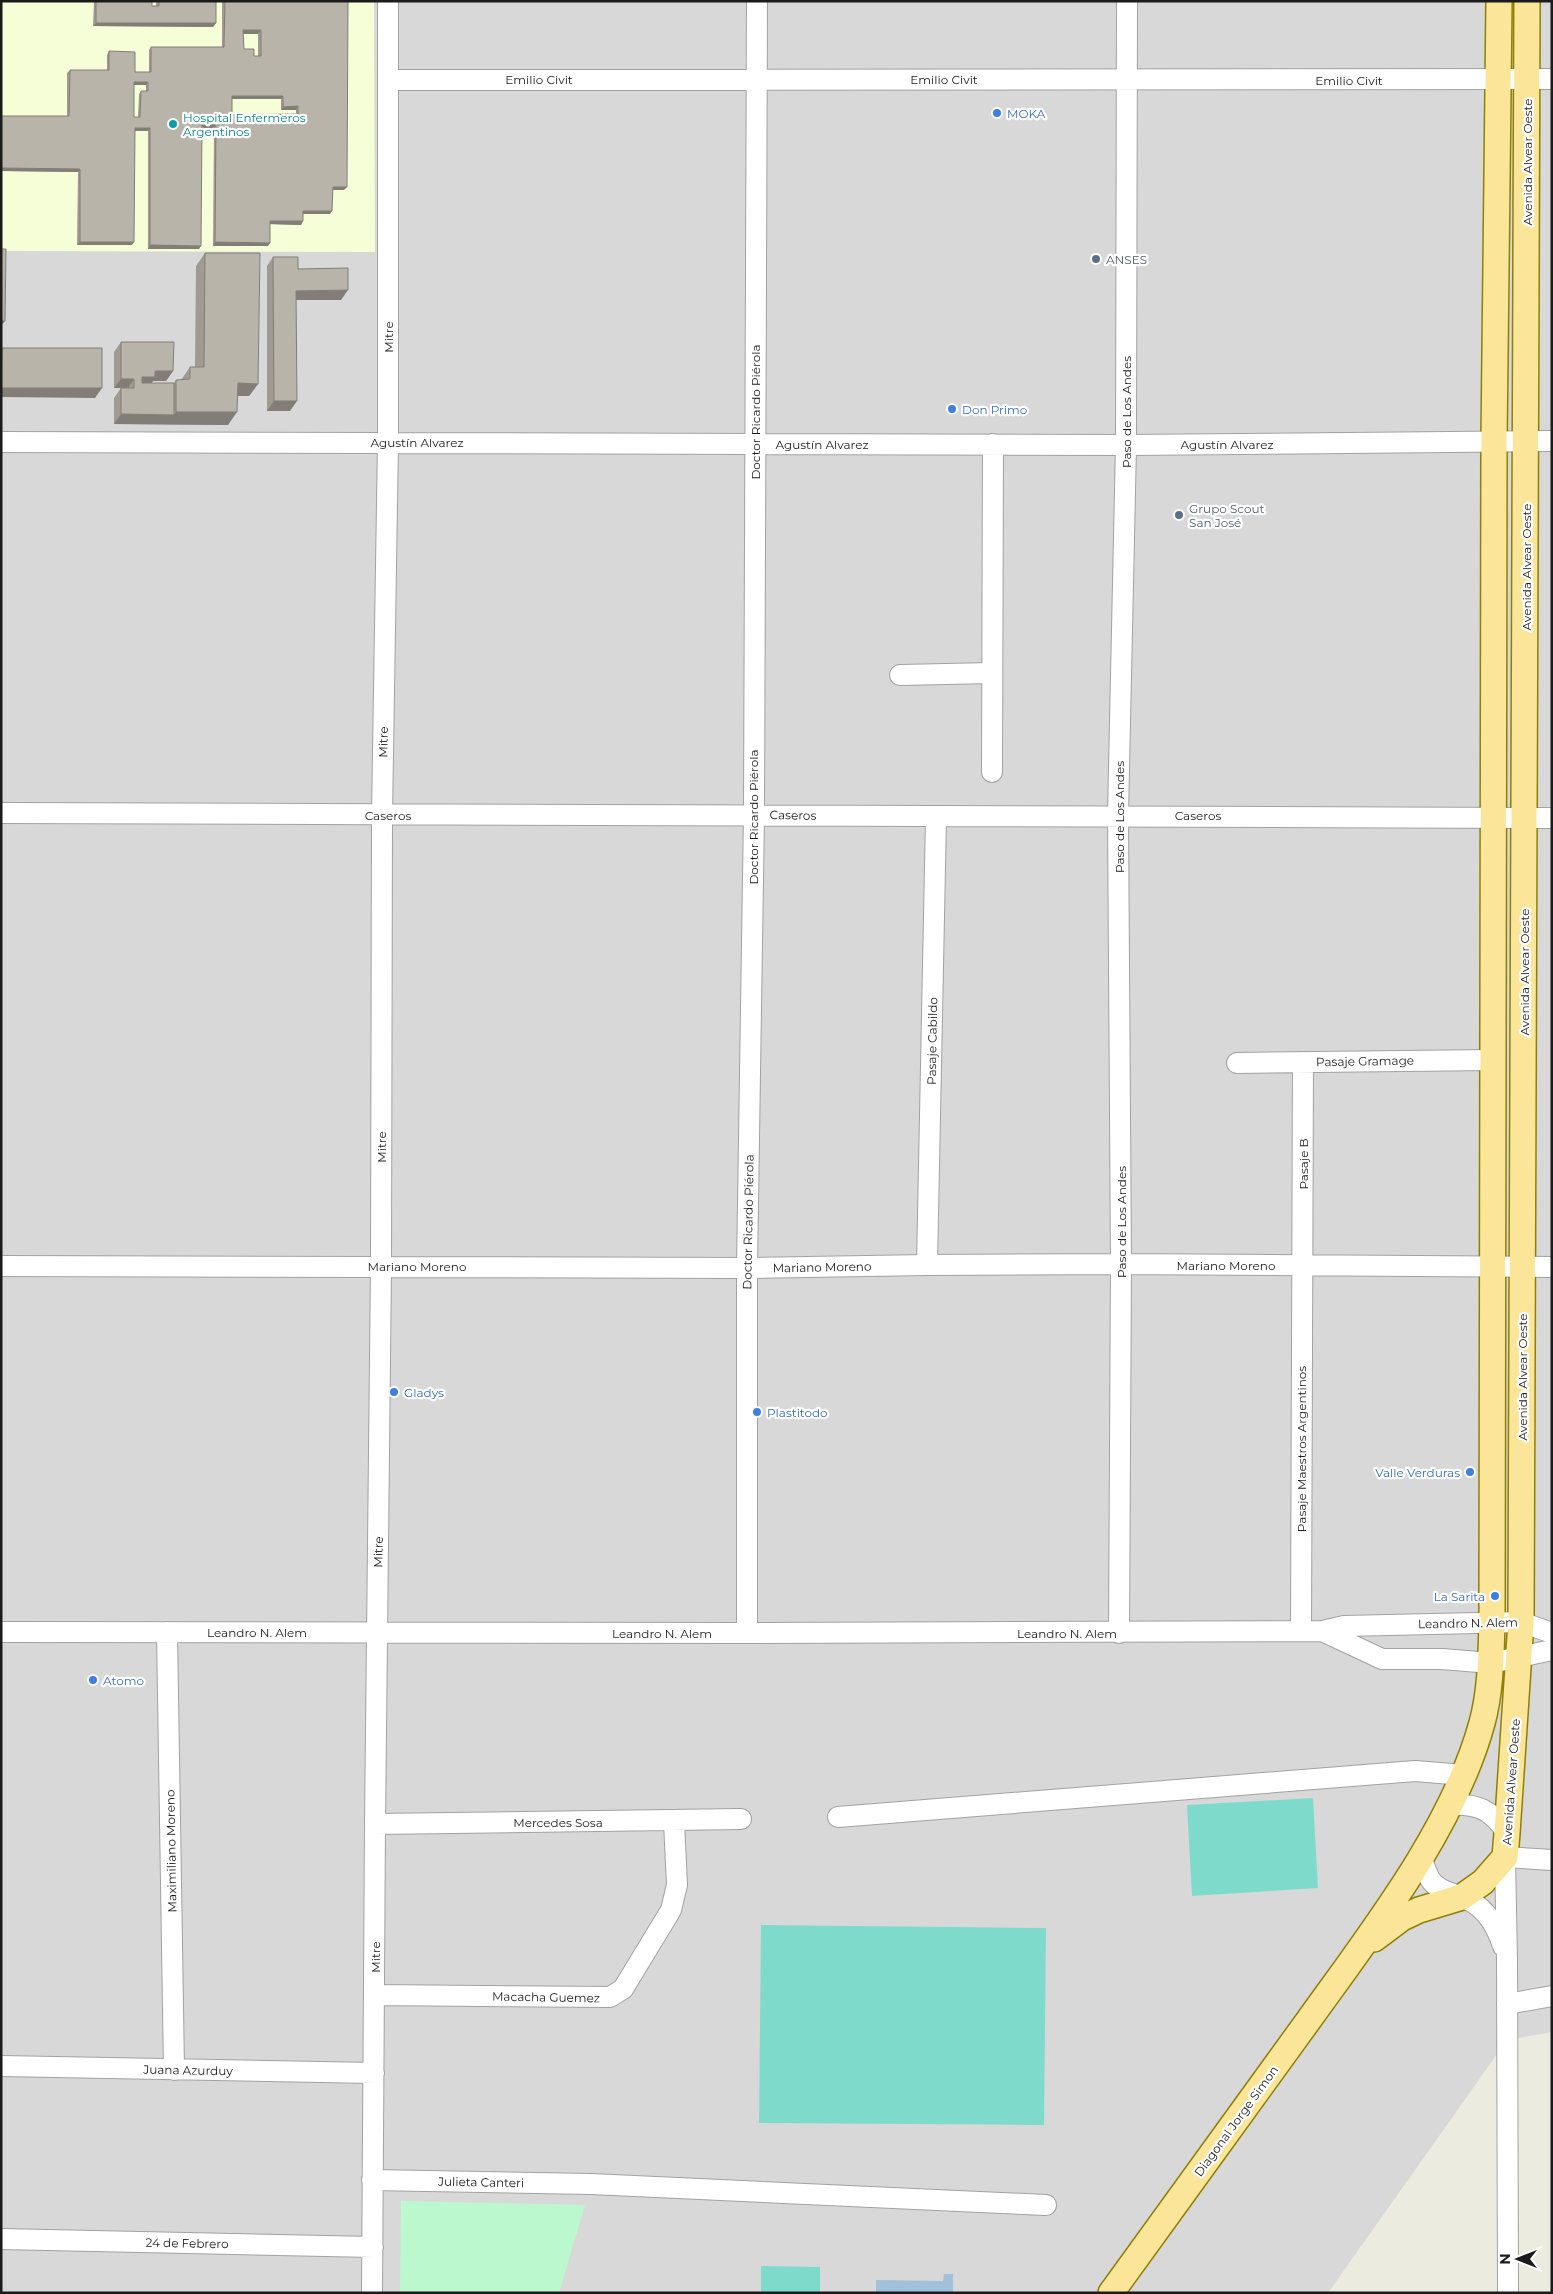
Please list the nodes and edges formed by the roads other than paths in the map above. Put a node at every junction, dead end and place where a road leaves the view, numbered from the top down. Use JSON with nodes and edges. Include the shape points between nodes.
{"nodes":[{"id":1,"x":388,"y":1,"type":"edge"},
{"id":2,"x":758,"y":1,"type":"edge"},
{"id":3,"x":1128,"y":1,"type":"edge"},
{"id":4,"x":1499,"y":1,"type":"edge"},
{"id":5,"x":1527,"y":1,"type":"edge"},
{"id":6,"x":758,"y":78,"type":"junction"},
{"id":7,"x":1499,"y":79,"type":"junction"},
{"id":8,"x":1527,"y":79,"type":"junction"},
{"id":9,"x":1552,"y":79,"type":"edge"},
{"id":10,"x":389,"y":80,"type":"junction"},
{"id":11,"x":1127,"y":81,"type":"junction"},
{"id":12,"x":1527,"y":441,"type":"junction"},
{"id":13,"x":1552,"y":441,"type":"edge"},
{"id":14,"x":1,"y":442,"type":"edge"},
{"id":15,"x":388,"y":442,"type":"junction"},
{"id":16,"x":1494,"y":442,"type":"junction"},
{"id":17,"x":754,"y":443,"type":"junction"},
{"id":18,"x":993,"y":444,"type":"junction"},
{"id":19,"x":1126,"y":445,"type":"junction"},
{"id":20,"x":992,"y":673,"type":"junction"},
{"id":21,"x":900,"y":676,"type":"dead end"},
{"id":22,"x":992,"y":772,"type":"dead end"},
{"id":23,"x":1,"y":813,"type":"edge"},
{"id":24,"x":754,"y":814,"type":"junction"},
{"id":25,"x":382,"y":815,"type":"junction"},
{"id":26,"x":1118,"y":815,"type":"junction"},
{"id":27,"x":936,"y":817,"type":"junction"},
{"id":28,"x":1493,"y":817,"type":"junction"},
{"id":29,"x":1524,"y":817,"type":"junction"},
{"id":30,"x":1552,"y":818,"type":"edge"},
{"id":31,"x":1493,"y":1060,"type":"junction"},
{"id":32,"x":1303,"y":1062,"type":"junction"},
{"id":33,"x":1237,"y":1063,"type":"dead end"},
{"id":34,"x":1121,"y":1264,"type":"junction"},
{"id":35,"x":928,"y":1265,"type":"junction"},
{"id":36,"x":1,"y":1266,"type":"edge"},
{"id":37,"x":381,"y":1266,"type":"junction"},
{"id":38,"x":1302,"y":1266,"type":"junction"},
{"id":39,"x":1493,"y":1267,"type":"junction"},
{"id":40,"x":1523,"y":1267,"type":"junction"},
{"id":41,"x":1552,"y":1267,"type":"edge"},
{"id":42,"x":747,"y":1268,"type":"junction"},
{"id":43,"x":1492,"y":1621,"type":"junction"},
{"id":44,"x":1521,"y":1622,"type":"junction"},
{"id":45,"x":1301,"y":1631,"type":"junction"},
{"id":46,"x":1322,"y":1631,"type":"junction"},
{"id":47,"x":1,"y":1632,"type":"edge"},
{"id":48,"x":167,"y":1632,"type":"junction"},
{"id":49,"x":377,"y":1632,"type":"junction"},
{"id":50,"x":747,"y":1633,"type":"junction"},
{"id":51,"x":1119,"y":1633,"type":"junction"},
{"id":52,"x":1552,"y":1633,"type":"edge"},
{"id":53,"x":1552,"y":1650,"type":"edge"},
{"id":54,"x":1520,"y":1657,"type":"junction"},
{"id":55,"x":1491,"y":1663,"type":"junction"},
{"id":56,"x":1464,"y":1775,"type":"junction"},
{"id":57,"x":1448,"y":1805,"type":"junction"},
{"id":58,"x":838,"y":1816,"type":"dead end"},
{"id":59,"x":741,"y":1819,"type":"dead end"},
{"id":60,"x":674,"y":1822,"type":"junction"},
{"id":61,"x":375,"y":1824,"type":"junction"},
{"id":62,"x":1506,"y":1845,"type":"junction"},
{"id":63,"x":1422,"y":1857,"type":"junction"},
{"id":64,"x":1552,"y":1860,"type":"edge"},
{"id":65,"x":1462,"y":1896,"type":"junction"},
{"id":66,"x":1360,"y":1949,"type":"junction"},
{"id":67,"x":1507,"y":1960,"type":"junction"},
{"id":68,"x":375,"y":1995,"type":"junction"},
{"id":69,"x":1552,"y":1996,"type":"edge"},
{"id":70,"x":1507,"y":2004,"type":"junction"},
{"id":71,"x":1,"y":2066,"type":"edge"},
{"id":72,"x":174,"y":2070,"type":"junction"},
{"id":73,"x":374,"y":2073,"type":"junction"},
{"id":74,"x":372,"y":2180,"type":"junction"},
{"id":75,"x":1046,"y":2205,"type":"dead end"},
{"id":76,"x":1,"y":2239,"type":"edge"},
{"id":77,"x":373,"y":2247,"type":"junction"},
{"id":78,"x":372,"y":2293,"type":"edge"},
{"id":79,"x":1111,"y":2293,"type":"edge"},
{"id":80,"x":1508,"y":2293,"type":"edge"}],
"edges":[{"from":1,"to":10,"type":"street","name":"Mitre"},
{"from":2,"to":6,"type":"street","name":"Doctor Ricardo Piérola"},
{"from":3,"to":11,"type":"street","name":"Paso de Los Andes"},
{"from":4,"to":7,"type":"main road"},
{"from":5,"to":8,"type":"main road","name":"Avenida Alvear Oeste"},
{"from":6,"to":10,"type":"street","name":"Emilio Civit"},
{"from":6,"to":11,"type":"street","name":"Emilio Civit"},
{"from":6,"to":17,"type":"street","name":"Doctor Ricardo Piérola"},
{"from":7,"to":8,"type":"street","name":"Emilio Civit"},
{"from":7,"to":11,"type":"street","name":"Emilio Civit"},
{"from":7,"to":16,"type":"main road"},
{"from":8,"to":9,"type":"street","name":"Emilio Civit"},
{"from":8,"to":12,"type":"main road","name":"Avenida Alvear Oeste"},
{"from":10,"to":15,"type":"street","name":"Mitre"},
{"from":11,"to":19,"type":"street","name":"Paso de Los Andes"},
{"from":12,"to":13,"type":"street","name":"Agustín Alvarez"},
{"from":12,"to":16,"type":"street","name":"Agustín Alvarez"},
{"from":12,"to":29,"type":"main road","name":"Avenida Alvear Oeste"},
{"from":14,"to":15,"type":"street","name":"Agustín Alvarez"},
{"from":15,"to":17,"type":"street","name":"Agustín Alvarez"},
{"from":15,"to":25,"type":"street","name":"Mitre"},
{"from":16,"to":19,"type":"street","name":"Agustín Alvarez"},
{"from":16,"to":28,"type":"main road"},
{"from":17,"to":18,"type":"street","name":"Agustín Alvarez"},
{"from":17,"to":24,"type":"street","name":"Doctor Ricardo Piérola"},
{"from":18,"to":19,"type":"street","name":"Agustín Alvarez"},
{"from":18,"to":20,"type":"street"},
{"from":19,"to":26,"type":"street","name":"Paso de Los Andes"},
{"from":20,"to":21,"type":"street"},
{"from":20,"to":22,"type":"street"},
{"from":23,"to":25,"type":"street","name":"Caseros"},
{"from":24,"to":25,"type":"street","name":"Caseros"},
{"from":24,"to":27,"type":"street","name":"Caseros"},
{"from":24,"to":42,"type":"street","name":"Doctor Ricardo Piérola"},
{"from":25,"to":37,"type":"street","name":"Mitre"},
{"from":26,"to":27,"type":"street","name":"Caseros"},
{"from":26,"to":28,"type":"street","name":"Caseros"},
{"from":26,"to":34,"type":"street","name":"Paso de Los Andes"},
{"from":27,"to":35,"type":"street","name":"Pasaje Cabildo"},
{"from":28,"to":29,"type":"street","name":"Caseros"},
{"from":28,"to":31,"type":"main road"},
{"from":29,"to":30,"type":"street","name":"Caseros"},
{"from":29,"to":40,"type":"main road","name":"Avenida Alvear Oeste"},
{"from":31,"to":32,"type":"street","name":"Pasaje Gramage"},
{"from":31,"to":39,"type":"main road"},
{"from":32,"to":33,"type":"street","name":"Pasaje Gramage"},
{"from":32,"to":38,"type":"street","name":"Pasaje B"},
{"from":34,"to":35,"type":"street","name":"Mariano Moreno"},
{"from":34,"to":38,"type":"street","name":"Mariano Moreno"},
{"from":34,"to":51,"type":"street","name":"Paso de Los Andes"},
{"from":35,"to":42,"type":"street","name":"Mariano Moreno"},
{"from":36,"to":37,"type":"street","name":"Mariano Moreno"},
{"from":37,"to":42,"type":"street","name":"Mariano Moreno"},
{"from":37,"to":49,"type":"street","name":"Mitre"},
{"from":38,"to":39,"type":"street","name":"Mariano Moreno"},
{"from":38,"to":45,"type":"street","name":"Pasaje Maestros Argentinos"},
{"from":39,"to":40,"type":"street","name":"Mariano Moreno"},
{"from":39,"to":43,"type":"main road"},
{"from":40,"to":41,"type":"street","name":"Mariano Moreno"},
{"from":40,"to":44,"type":"main road","name":"Avenida Alvear Oeste"},
{"from":42,"to":50,"type":"street","name":"Doctor Ricardo Piérola"},
{"from":43,"to":44,"type":"street","name":"Leandro N. Alem"},
{"from":43,"to":46,"type":"street","name":"Leandro N. Alem","via":[[1344,1626]]},
{"from":43,"to":55,"type":"main road"},
{"from":44,"to":52,"type":"street","name":"Leandro N. Alem"},
{"from":44,"to":54,"type":"main road","name":"Avenida Alvear Oeste"},
{"from":45,"to":46,"type":"street","name":"Leandro N. Alem"},
{"from":45,"to":51,"type":"street","name":"Leandro N. Alem"},
{"from":46,"to":55,"type":"street","name":"Leandro N. Alem","via":[[1382,1659]]},
{"from":47,"to":48,"type":"street","name":"Leandro N. Alem"},
{"from":48,"to":49,"type":"street","name":"Leandro N. Alem"},
{"from":48,"to":72,"type":"street","name":"Maximiliano Moreno"},
{"from":49,"to":50,"type":"street","name":"Leandro N. Alem"},
{"from":49,"to":61,"type":"street","name":"Mitre"},
{"from":50,"to":51,"type":"street","name":"Leandro N. Alem"},
{"from":53,"to":54,"type":"street","name":"Leandro N. Alem"},
{"from":54,"to":55,"type":"street","name":"Leandro N. Alem"},
{"from":54,"to":62,"type":"main road","name":"Avenida Alvear Oeste"},
{"from":55,"to":56,"type":"main road","via":[[1482,1723]]},
{"from":56,"to":57,"type":"main road"},
{"from":56,"to":58,"type":"street","via":[[1415,1771]]},
{"from":57,"to":62,"type":"street","via":[[1467,1804],[1496,1817]]},
{"from":57,"to":63,"type":"main road"},
{"from":59,"to":60,"type":"street","name":"Mercedes Sosa"},
{"from":60,"to":61,"type":"street","name":"Mercedes Sosa"},
{"from":60,"to":68,"type":"street","name":"Macacha Guemez","via":[[677,1885],[671,1910],[623,1989],[610,1998]]},
{"from":61,"to":68,"type":"street","name":"Mitre"},
{"from":62,"to":64,"type":"street"},
{"from":62,"to":65,"type":"main road","name":"Avenida Alvear Oeste","via":[[1484,1882]]},
{"from":62,"to":67,"type":"street"},
{"from":63,"to":65,"type":"street","via":[[1430,1880],[1443,1891]]},
{"from":63,"to":66,"type":"main road"},
{"from":65,"to":66,"type":"main road","name":"Avenida Alvear Oeste","via":[[1402,1918]]},
{"from":65,"to":67,"type":"street","via":[[1488,1914],[1499,1933]]},
{"from":66,"to":79,"type":"main road","name":"Diagonal Jorge Simon"},
{"from":67,"to":70,"type":"street"},
{"from":68,"to":73,"type":"street","name":"Mitre"},
{"from":69,"to":70,"type":"street"},
{"from":70,"to":80,"type":"street"},
{"from":71,"to":72,"type":"street","name":"Juana Azurduy"},
{"from":72,"to":73,"type":"street","name":"Juana Azurduy"},
{"from":73,"to":74,"type":"street","name":"Mitre"},
{"from":74,"to":75,"type":"street","name":"Julieta Canteri","via":[[590,2184]]},
{"from":74,"to":77,"type":"street","name":"Mitre"},
{"from":76,"to":77,"type":"street","name":"24 de Febrero"},
{"from":77,"to":78,"type":"street","name":"Mitre"}]}
